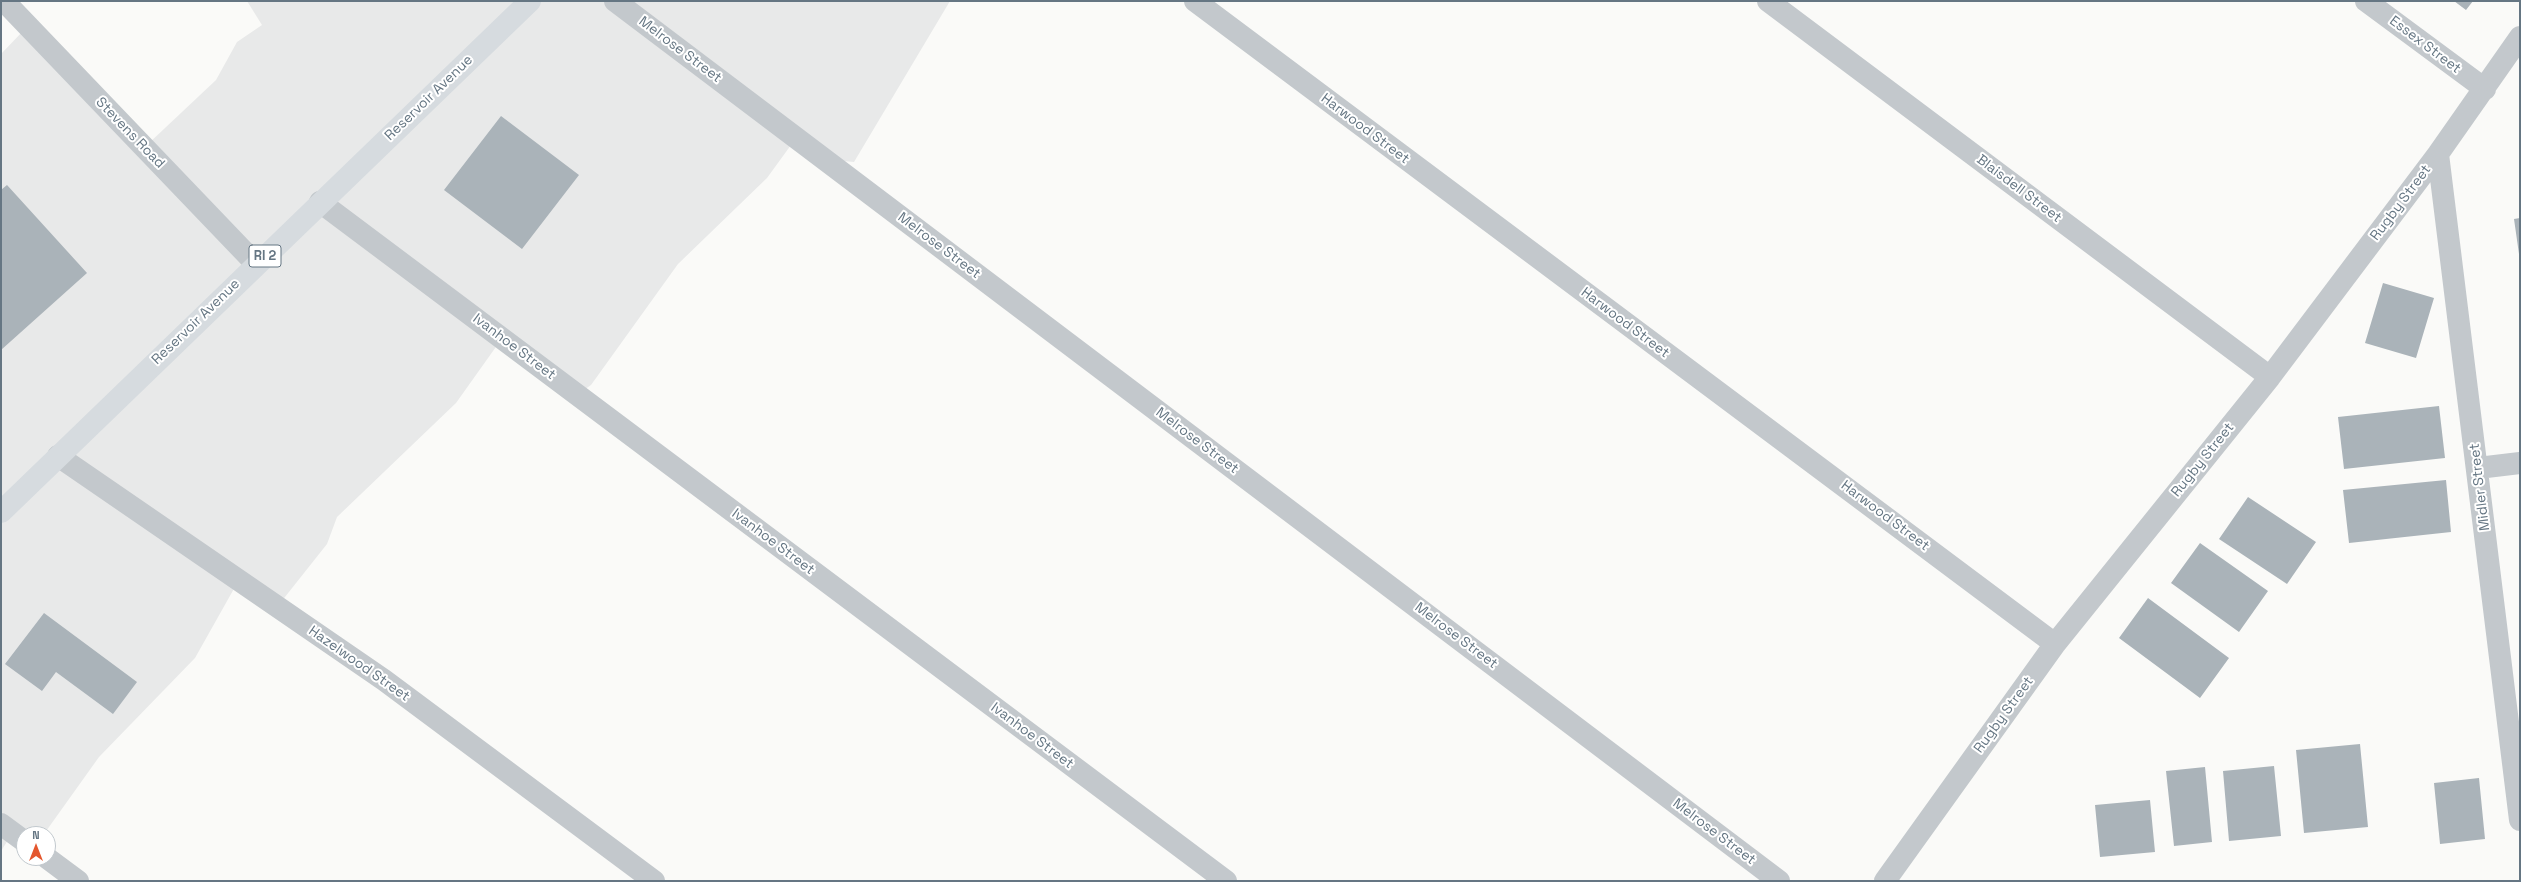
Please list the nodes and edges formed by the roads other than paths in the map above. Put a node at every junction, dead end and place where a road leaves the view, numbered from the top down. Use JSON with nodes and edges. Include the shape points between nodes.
{"nodes":[{"id":1,"x":4,"y":1,"type":"edge"},
{"id":2,"x":530,"y":1,"type":"edge"},
{"id":3,"x":615,"y":1,"type":"edge"},
{"id":4,"x":1195,"y":1,"type":"edge"},
{"id":5,"x":1768,"y":1,"type":"edge"},
{"id":6,"x":2366,"y":1,"type":"edge"},
{"id":7,"x":2520,"y":38,"type":"edge"},
{"id":8,"x":2485,"y":89,"type":"junction"},
{"id":9,"x":2438,"y":154,"type":"junction"},
{"id":10,"x":320,"y":202,"type":"junction"},
{"id":11,"x":256,"y":264,"type":"junction"},
{"id":12,"x":2270,"y":377,"type":"junction"},
{"id":13,"x":58,"y":456,"type":"junction"},
{"id":14,"x":2520,"y":463,"type":"edge"},
{"id":15,"x":2478,"y":468,"type":"junction"},
{"id":16,"x":1,"y":512,"type":"edge"},
{"id":17,"x":2055,"y":644,"type":"junction"},
{"id":18,"x":2520,"y":820,"type":"edge"},
{"id":19,"x":1,"y":824,"type":"edge"},
{"id":20,"x":16,"y":835,"type":"edge"},
{"id":21,"x":56,"y":865,"type":"edge"},
{"id":22,"x":78,"y":881,"type":"edge"},
{"id":23,"x":654,"y":881,"type":"edge"},
{"id":24,"x":1226,"y":881,"type":"edge"},
{"id":25,"x":1779,"y":881,"type":"edge"},
{"id":26,"x":1885,"y":881,"type":"edge"}],
"edges":[{"from":1,"to":11,"type":"street","name":"Stevens Road"},
{"from":2,"to":10,"type":"main road","name":"Reservoir Avenue","number":"RI 2"},
{"from":3,"to":25,"type":"street","name":"Melrose Street"},
{"from":4,"to":17,"type":"street","name":"Harwood Street"},
{"from":5,"to":12,"type":"street","name":"Blaisdell Street"},
{"from":6,"to":8,"type":"street","name":"Essex Street"},
{"from":7,"to":8,"type":"street","name":"Rugby Street"},
{"from":8,"to":9,"type":"street","name":"Rugby Street"},
{"from":9,"to":12,"type":"street","name":"Rugby Street"},
{"from":9,"to":15,"type":"street","name":"Midler Street"},
{"from":10,"to":11,"type":"main road","name":"Reservoir Avenue","number":"RI 2"},
{"from":10,"to":24,"type":"street","name":"Ivanhoe Street"},
{"from":11,"to":13,"type":"main road","name":"Reservoir Avenue","number":"RI 2"},
{"from":12,"to":17,"type":"street","name":"Rugby Street"},
{"from":13,"to":16,"type":"main road","name":"Reservoir Avenue","number":"RI 2"},
{"from":13,"to":23,"type":"street","name":"Hazelwood Street","via":[[384,680]]},
{"from":14,"to":15,"type":"street"},
{"from":15,"to":18,"type":"street","name":"Midler Street"},
{"from":17,"to":26,"type":"street","name":"Rugby Street"},
{"from":19,"to":20,"type":"street"},
{"from":21,"to":22,"type":"street"}]}
